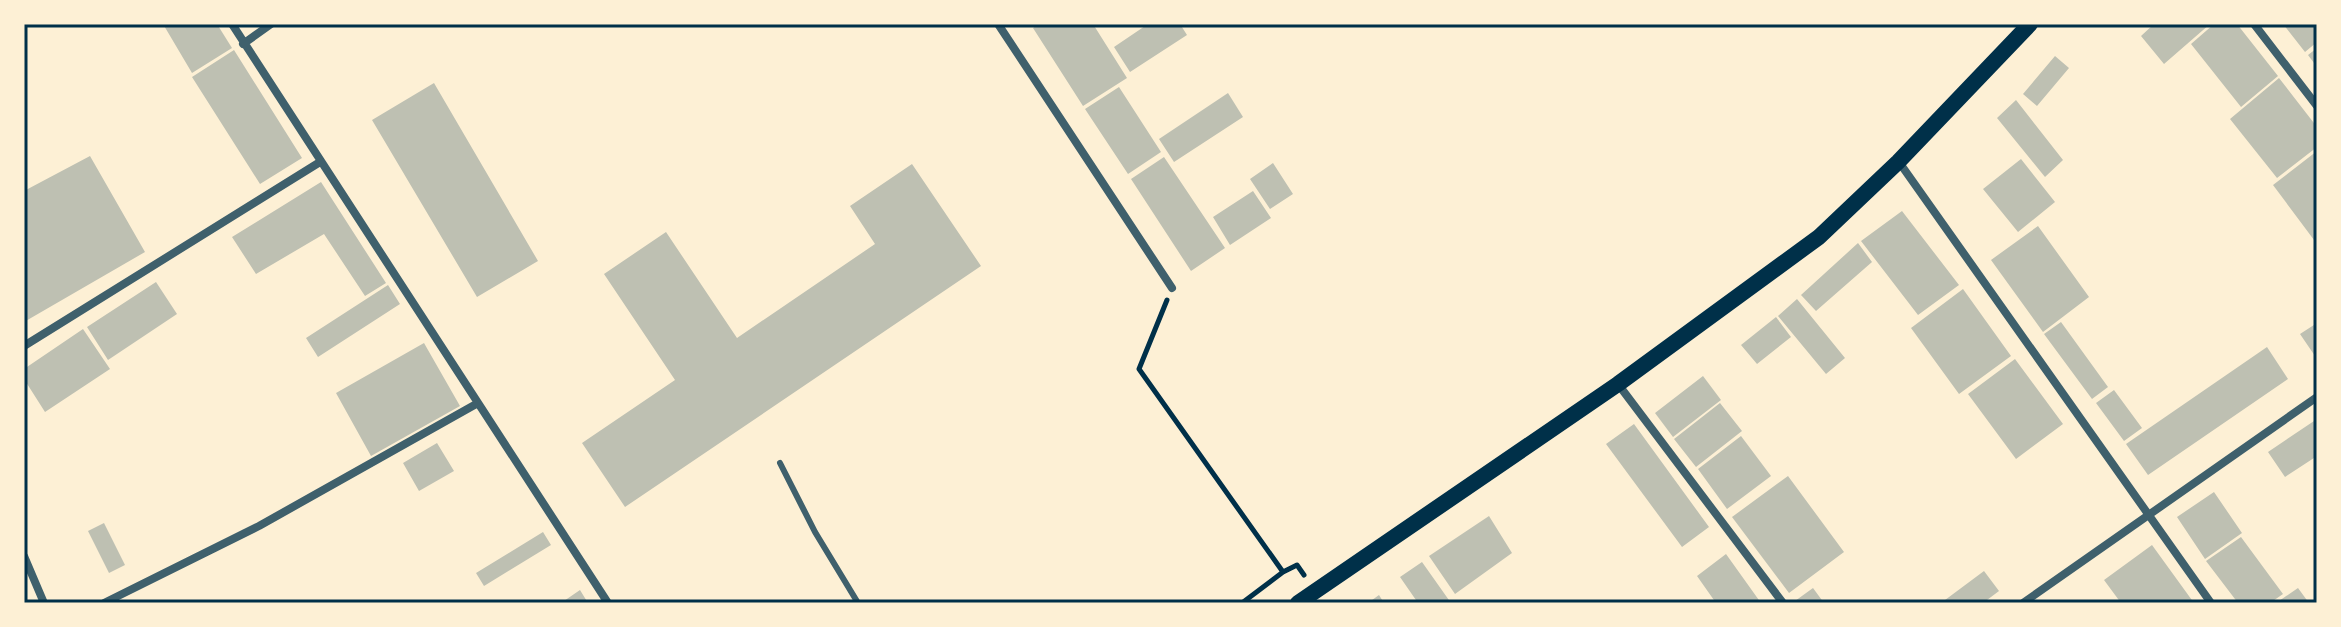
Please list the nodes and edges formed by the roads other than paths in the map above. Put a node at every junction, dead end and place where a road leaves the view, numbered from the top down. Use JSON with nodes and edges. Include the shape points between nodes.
{"nodes":[{"id":1,"x":232,"y":24,"type":"edge"},
{"id":2,"x":271,"y":24,"type":"edge"},
{"id":3,"x":998,"y":24,"type":"edge"},
{"id":4,"x":2030,"y":24,"type":"edge"},
{"id":5,"x":2254,"y":24,"type":"edge"},
{"id":6,"x":243,"y":44,"type":"junction"},
{"id":7,"x":2317,"y":106,"type":"edge"},
{"id":8,"x":320,"y":162,"type":"junction"},
{"id":9,"x":1898,"y":162,"type":"junction"},
{"id":10,"x":1172,"y":288,"type":"road end"},
{"id":11,"x":24,"y":346,"type":"edge"},
{"id":12,"x":1618,"y":384,"type":"junction"},
{"id":13,"x":2317,"y":397,"type":"edge"},
{"id":14,"x":478,"y":403,"type":"junction"},
{"id":15,"x":780,"y":463,"type":"dead end"},
{"id":16,"x":2147,"y":514,"type":"junction"},
{"id":17,"x":24,"y":556,"type":"edge"},
{"id":18,"x":44,"y":603,"type":"edge"},
{"id":19,"x":104,"y":603,"type":"edge"},
{"id":20,"x":608,"y":603,"type":"edge"},
{"id":21,"x":858,"y":603,"type":"edge"},
{"id":22,"x":1298,"y":603,"type":"edge"},
{"id":23,"x":1783,"y":603,"type":"edge"},
{"id":24,"x":2023,"y":603,"type":"edge"},
{"id":25,"x":2211,"y":603,"type":"edge"}],
"edges":[{"from":1,"to":6,"type":"street"},
{"from":2,"to":6,"type":"street"},
{"from":3,"to":10,"type":"street"},
{"from":4,"to":9,"type":"main road"},
{"from":5,"to":7,"type":"street"},
{"from":6,"to":8,"type":"street"},
{"from":8,"to":11,"type":"street"},
{"from":8,"to":14,"type":"street"},
{"from":9,"to":12,"type":"main road","via":[[1819,237]]},
{"from":9,"to":16,"type":"street"},
{"from":12,"to":22,"type":"main road"},
{"from":12,"to":23,"type":"street"},
{"from":13,"to":16,"type":"street"},
{"from":14,"to":19,"type":"street","via":[[259,526]]},
{"from":14,"to":20,"type":"street"},
{"from":15,"to":21,"type":"lane"},
{"from":16,"to":24,"type":"street"},
{"from":16,"to":25,"type":"street"},
{"from":17,"to":18,"type":"street"}]}
